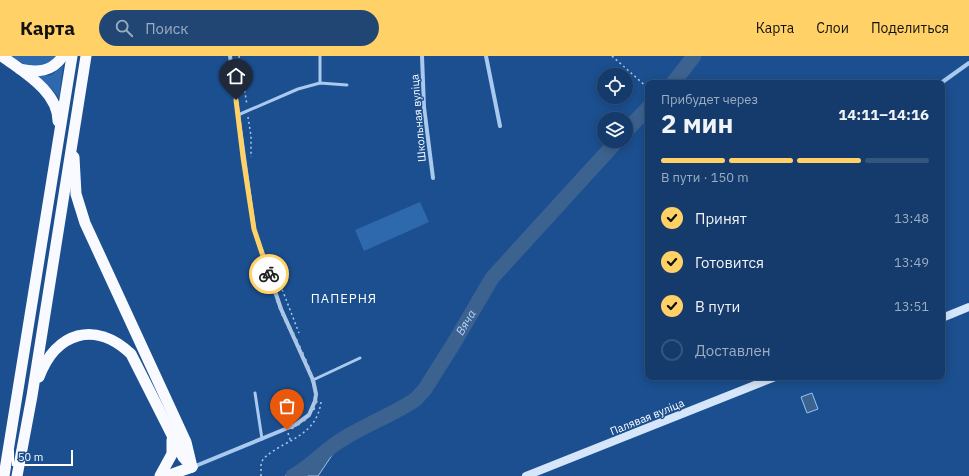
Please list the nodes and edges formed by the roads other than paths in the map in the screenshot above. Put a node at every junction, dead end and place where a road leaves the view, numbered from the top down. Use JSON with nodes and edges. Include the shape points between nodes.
{"nodes":[{"id":1,"x":2,"y":56,"type":"edge"},
{"id":2,"x":63,"y":56,"type":"edge"},
{"id":3,"x":72,"y":56,"type":"edge"},
{"id":4,"x":86,"y":56,"type":"edge"},
{"id":5,"x":230,"y":56,"type":"edge"},
{"id":6,"x":320,"y":56,"type":"edge"},
{"id":7,"x":422,"y":56,"type":"edge"},
{"id":8,"x":486,"y":56,"type":"edge"},
{"id":9,"x":969,"y":63,"type":"edge"},
{"id":10,"x":18,"y":68,"type":"junction"},
{"id":11,"x":945,"y":80,"type":"edge"},
{"id":12,"x":320,"y":83,"type":"junction"},
{"id":13,"x":347,"y":85,"type":"dead end"},
{"id":14,"x":238,"y":115,"type":"junction"},
{"id":15,"x":500,"y":126,"type":"dead end"},
{"id":16,"x":73,"y":134,"type":"junction"},
{"id":17,"x":58,"y":141,"type":"junction"},
{"id":18,"x":433,"y":178,"type":"dead end"},
{"id":19,"x":969,"y":307,"type":"edge"},
{"id":20,"x":945,"y":317,"type":"edge"},
{"id":21,"x":360,"y":358,"type":"dead end"},
{"id":22,"x":313,"y":380,"type":"junction"},
{"id":23,"x":767,"y":380,"type":"edge"},
{"id":24,"x":254,"y":393,"type":"dead end"},
{"id":25,"x":32,"y":396,"type":"junction"},
{"id":26,"x":172,"y":436,"type":"junction"},
{"id":27,"x":262,"y":440,"type":"junction"},
{"id":28,"x":192,"y":467,"type":"junction"},
{"id":29,"x":4,"y":476,"type":"edge"},
{"id":30,"x":17,"y":476,"type":"edge"},
{"id":31,"x":160,"y":476,"type":"edge"},
{"id":32,"x":167,"y":476,"type":"edge"},
{"id":33,"x":526,"y":476,"type":"edge"}],
"edges":[{"from":1,"to":10,"type":"highway"},
{"from":2,"to":10,"type":"highway","via":[[58,64],[47,70],[34,72]]},
{"from":3,"to":17,"type":"highway"},
{"from":4,"to":16,"type":"highway"},
{"from":5,"to":14,"type":"street"},
{"from":6,"to":12,"type":"lane"},
{"from":7,"to":18,"type":"street","name":"Школьная вуліца","via":[[424,107]]},
{"from":8,"to":15,"type":"street"},
{"from":9,"to":11,"type":"street"},
{"from":10,"to":17,"type":"highway","via":[[49,94],[56,106]]},
{"from":12,"to":13,"type":"lane"},
{"from":12,"to":14,"type":"lane","via":[[298,89]]},
{"from":14,"to":22,"type":"street","via":[[256,235],[281,309]]},
{"from":16,"to":25,"type":"highway"},
{"from":16,"to":28,"type":"highway","via":[[76,194],[85,223],[186,442]]},
{"from":17,"to":29,"type":"highway"},
{"from":19,"to":20,"type":"main road"},
{"from":21,"to":22,"type":"lane"},
{"from":22,"to":27,"type":"street","via":[[316,394],[309,415],[287,430]]},
{"from":23,"to":33,"type":"main road","name":"Палявая вуліца"},
{"from":24,"to":27,"type":"lane"},
{"from":25,"to":26,"type":"highway","via":[[50,354],[63,342],[79,335],[103,336],[118,342],[131,354]]},
{"from":25,"to":30,"type":"highway"},
{"from":26,"to":28,"type":"highway","via":[[183,457]]},
{"from":26,"to":31,"type":"highway","via":[[172,454]]},
{"from":27,"to":28,"type":"street"},
{"from":28,"to":32,"type":"highway"}]}
